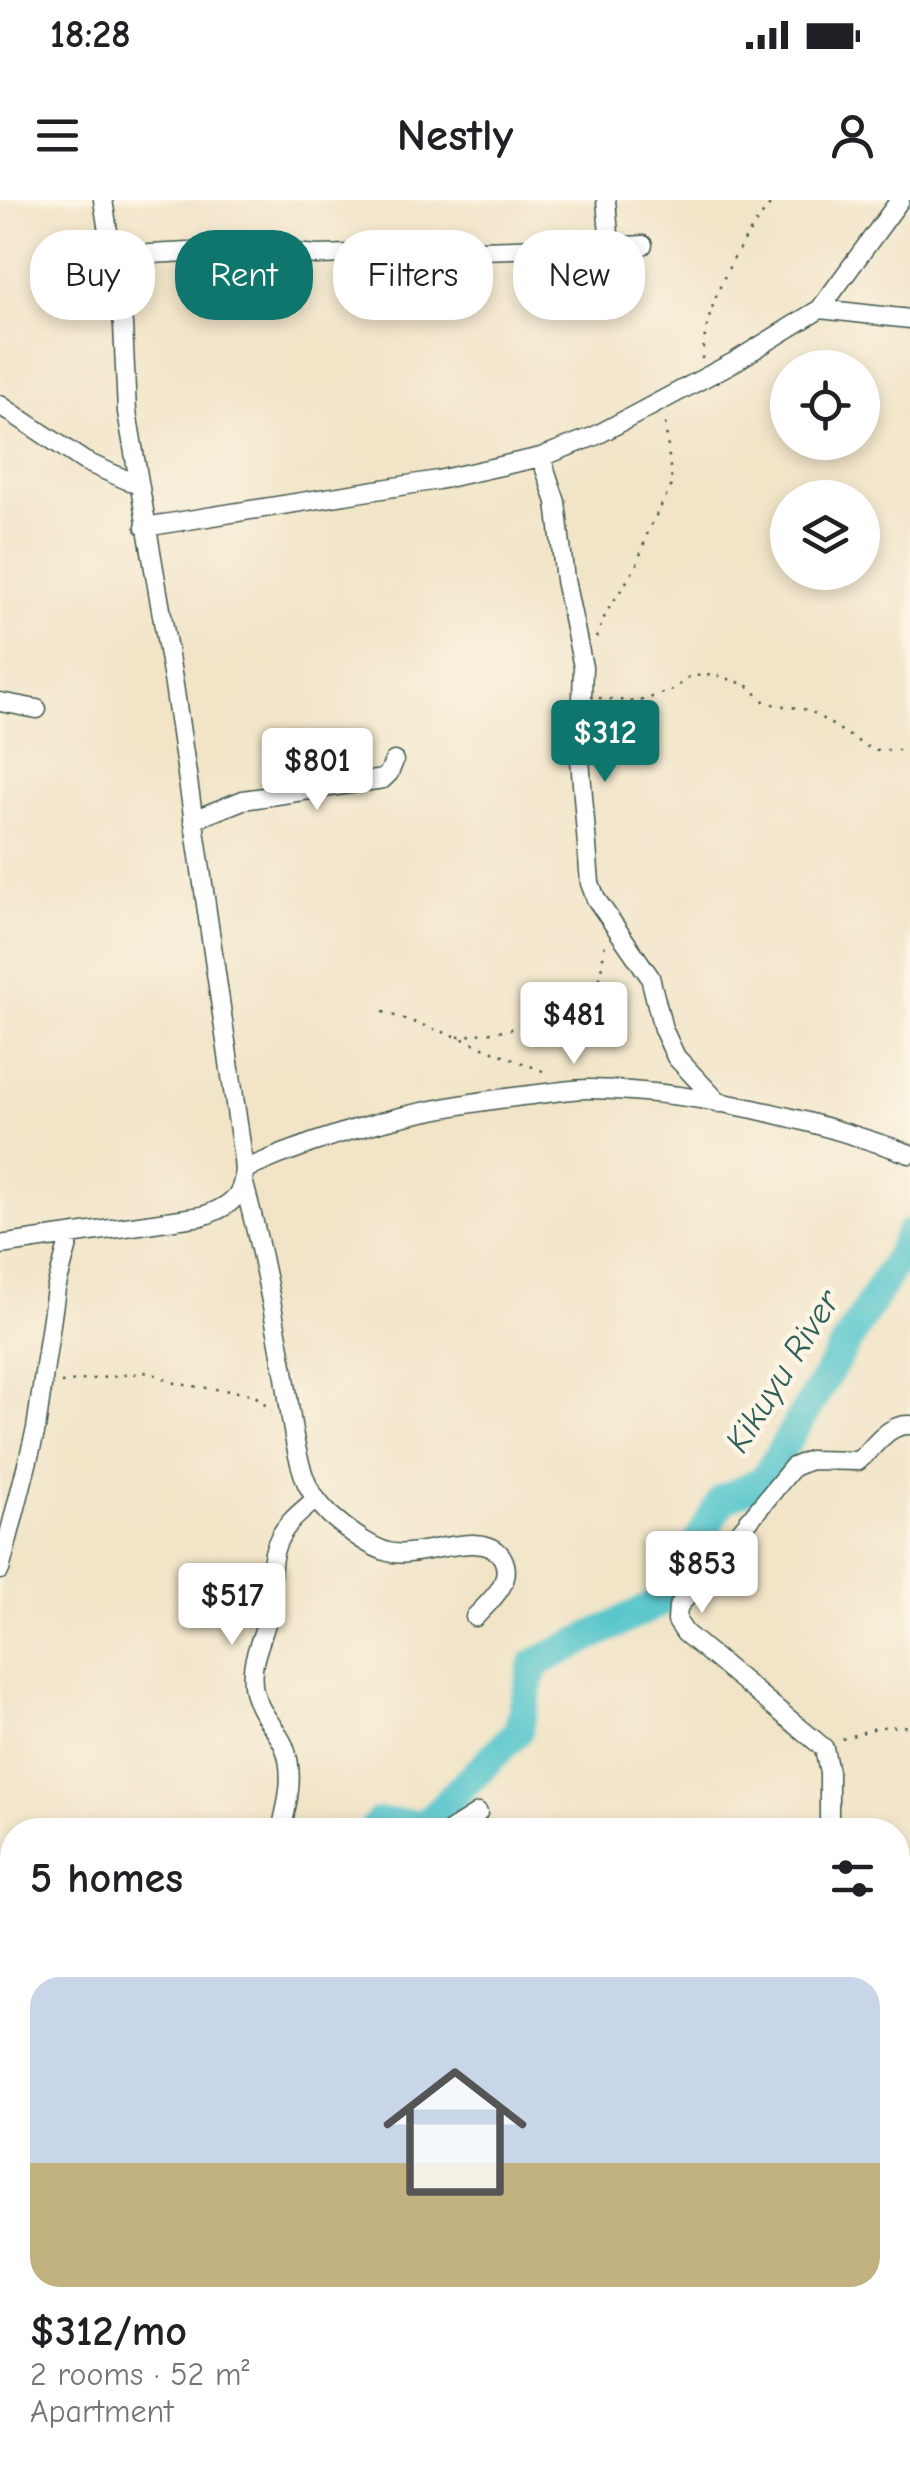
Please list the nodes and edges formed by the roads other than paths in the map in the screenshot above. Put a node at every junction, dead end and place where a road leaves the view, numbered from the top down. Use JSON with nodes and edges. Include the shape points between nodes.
{"nodes":[{"id":1,"x":103,"y":200,"type":"edge"},
{"id":2,"x":606,"y":200,"type":"edge"},
{"id":3,"x":900,"y":200,"type":"edge"},
{"id":4,"x":107,"y":230,"type":"edge"},
{"id":5,"x":609,"y":230,"type":"edge"},
{"id":6,"x":513,"y":249,"type":"edge"},
{"id":7,"x":155,"y":254,"type":"edge"},
{"id":8,"x":820,"y":308,"type":"junction"},
{"id":9,"x":910,"y":319,"type":"edge"},
{"id":10,"x":122,"y":320,"type":"edge"},
{"id":11,"x":0,"y":404,"type":"edge"},
{"id":12,"x":541,"y":457,"type":"junction"},
{"id":13,"x":138,"y":486,"type":"junction"},
{"id":14,"x":145,"y":527,"type":"junction"},
{"id":15,"x":0,"y":702,"type":"edge"},
{"id":16,"x":37,"y":709,"type":"dead end"},
{"id":17,"x":394,"y":761,"type":"dead end"},
{"id":18,"x":193,"y":820,"type":"junction"},
{"id":19,"x":719,"y":1103,"type":"junction"},
{"id":20,"x":910,"y":1154,"type":"edge"},
{"id":21,"x":244,"y":1177,"type":"junction"},
{"id":22,"x":70,"y":1237,"type":"junction"},
{"id":23,"x":0,"y":1245,"type":"edge"},
{"id":24,"x":910,"y":1426,"type":"edge"},
{"id":25,"x":316,"y":1499,"type":"junction"},
{"id":26,"x":0,"y":1570,"type":"edge"},
{"id":27,"x":476,"y":1617,"type":"dead end"},
{"id":28,"x":478,"y":1813,"type":"dead end"},
{"id":29,"x":283,"y":1818,"type":"edge"},
{"id":30,"x":470,"y":1818,"type":"edge"},
{"id":31,"x":829,"y":1818,"type":"edge"}],
"edges":[{"from":1,"to":4,"type":"street"},
{"from":2,"to":5,"type":"street"},
{"from":3,"to":8,"type":"street"},
{"from":6,"to":7,"type":"street"},
{"from":8,"to":9,"type":"street"},
{"from":8,"to":12,"type":"street","via":[[662,401]]},
{"from":10,"to":13,"type":"street"},
{"from":11,"to":13,"type":"street","via":[[84,462]]},
{"from":12,"to":14,"type":"street"},
{"from":12,"to":19,"type":"street","via":[[556,502],[583,667],[580,760],[592,891],[650,976],[676,1057]]},
{"from":13,"to":14,"type":"street"},
{"from":14,"to":18,"type":"street"},
{"from":15,"to":16,"type":"street"},
{"from":17,"to":18,"type":"street","via":[[382,779],[243,800]]},
{"from":18,"to":21,"type":"street"},
{"from":19,"to":20,"type":"street","via":[[847,1132]]},
{"from":19,"to":21,"type":"street","via":[[586,1089],[459,1104],[322,1138]]},
{"from":21,"to":22,"type":"street","via":[[238,1196],[202,1216]]},
{"from":21,"to":25,"type":"street","via":[[293,1422]]},
{"from":22,"to":23,"type":"street"},
{"from":22,"to":26,"type":"street","via":[[36,1429]]},
{"from":24,"to":31,"type":"street","via":[[898,1425],[858,1461],[810,1460],[793,1467],[678,1607],[685,1632],[826,1753]]},
{"from":25,"to":27,"type":"street","via":[[369,1545],[391,1553],[491,1546],[502,1556],[504,1582]]},
{"from":25,"to":29,"type":"street","via":[[277,1541],[268,1616],[252,1671],[261,1712],[284,1745],[290,1768]]},
{"from":28,"to":30,"type":"street"}]}
